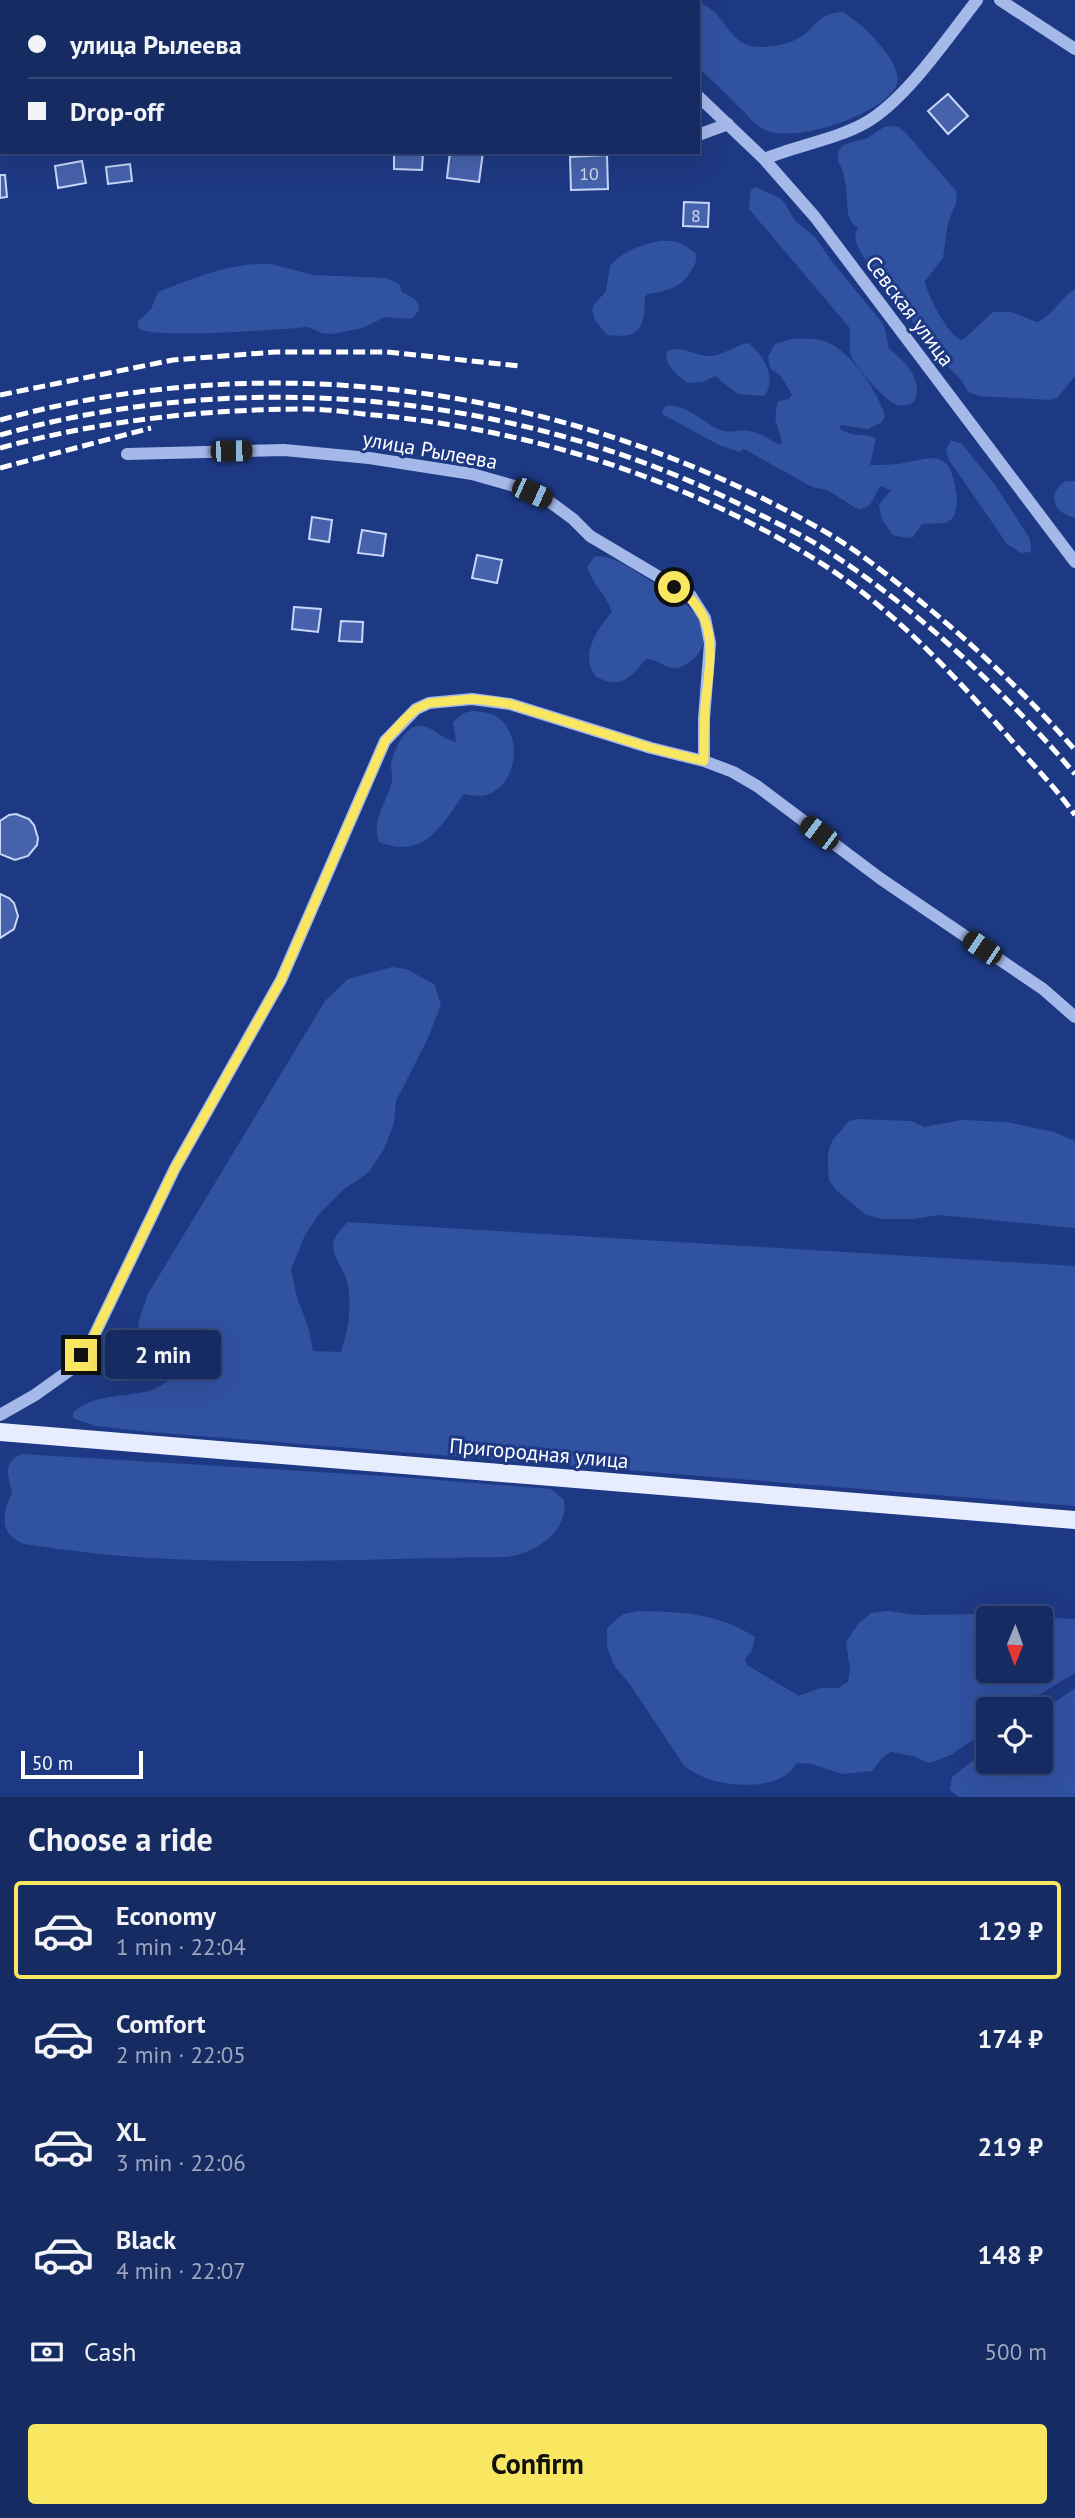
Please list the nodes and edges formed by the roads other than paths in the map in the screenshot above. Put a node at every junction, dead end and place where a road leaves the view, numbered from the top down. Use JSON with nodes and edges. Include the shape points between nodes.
{"nodes":[{"id":1,"x":977,"y":0,"type":"edge"},
{"id":2,"x":1000,"y":0,"type":"edge"},
{"id":3,"x":1075,"y":49,"type":"edge"},
{"id":4,"x":700,"y":98,"type":"edge"},
{"id":5,"x":728,"y":124,"type":"junction"},
{"id":6,"x":700,"y":134,"type":"edge"},
{"id":7,"x":764,"y":159,"type":"junction"},
{"id":8,"x":127,"y":454,"type":"dead end"},
{"id":9,"x":1075,"y":562,"type":"edge"},
{"id":10,"x":704,"y":761,"type":"junction"},
{"id":11,"x":1075,"y":1017,"type":"edge"},
{"id":12,"x":0,"y":1415,"type":"edge"},
{"id":13,"x":0,"y":1432,"type":"edge"},
{"id":14,"x":1075,"y":1520,"type":"edge"}],
"edges":[{"from":1,"to":7,"type":"street","via":[[879,114],[848,131]]},
{"from":2,"to":3,"type":"street"},
{"from":4,"to":5,"type":"street","name":"Севская улица"},
{"from":5,"to":6,"type":"street"},
{"from":5,"to":7,"type":"street","name":"Севская улица"},
{"from":7,"to":9,"type":"street","name":"Севская улица","via":[[839,249]]},
{"from":8,"to":10,"type":"street","name":"улица Рылеева","via":[[284,450],[369,458],[472,474],[546,499],[590,536],[691,596],[705,618],[710,642]]},
{"from":10,"to":11,"type":"street","via":[[757,786],[881,879],[1043,989]]},
{"from":10,"to":12,"type":"street","via":[[497,702],[429,703],[404,720],[385,741],[281,980],[175,1168],[92,1340],[70,1370]]},
{"from":13,"to":14,"type":"main road","name":"Пригородная улица"}]}
